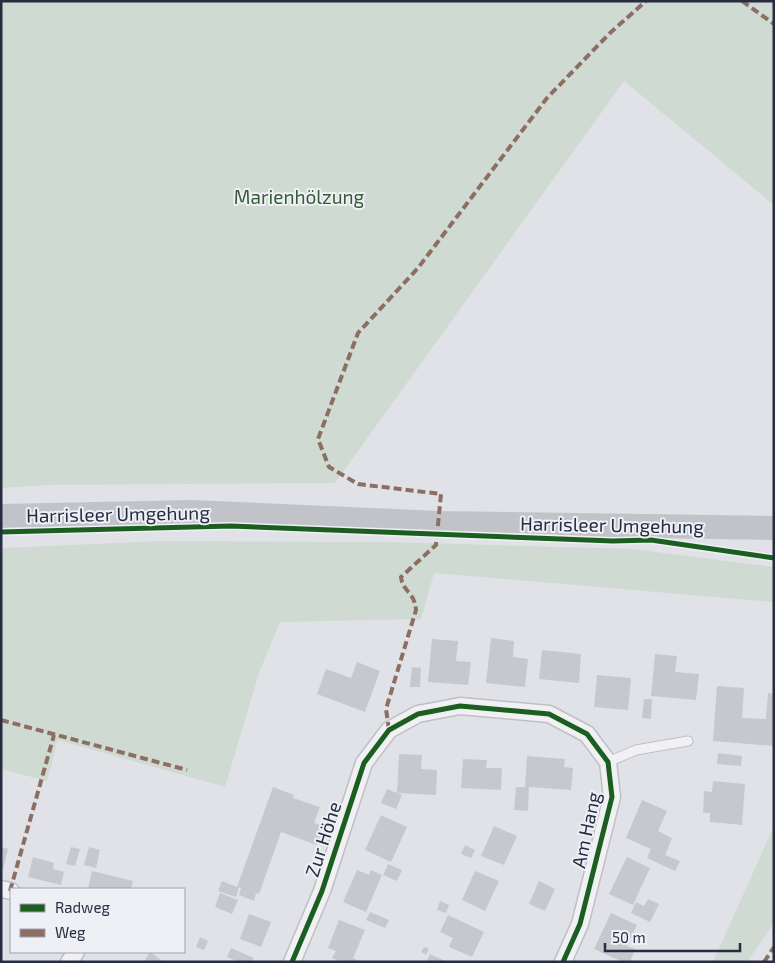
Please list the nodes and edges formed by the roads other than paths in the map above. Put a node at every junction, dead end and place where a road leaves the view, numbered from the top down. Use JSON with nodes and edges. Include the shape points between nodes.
{"nodes":[{"id":1,"x":1,"y":516,"type":"edge"},
{"id":2,"x":774,"y":528,"type":"edge"},
{"id":3,"x":688,"y":741,"type":"dead end"},
{"id":4,"x":608,"y":762,"type":"junction"},
{"id":5,"x":292,"y":962,"type":"edge"},
{"id":6,"x":563,"y":962,"type":"edge"}],
"edges":[{"from":1,"to":2,"type":"main road","name":"Harrisleer Umgehung","via":[[192,512],[439,523]]},
{"from":3,"to":4,"type":"lane","via":[[636,750]]},
{"from":4,"to":5,"type":"street","name":"Zur Höhe","via":[[587,734],[549,714],[460,706],[418,714],[390,730],[364,763],[322,890]]},
{"from":4,"to":6,"type":"street","name":"Am Hang","via":[[612,798],[580,924]]}]}
